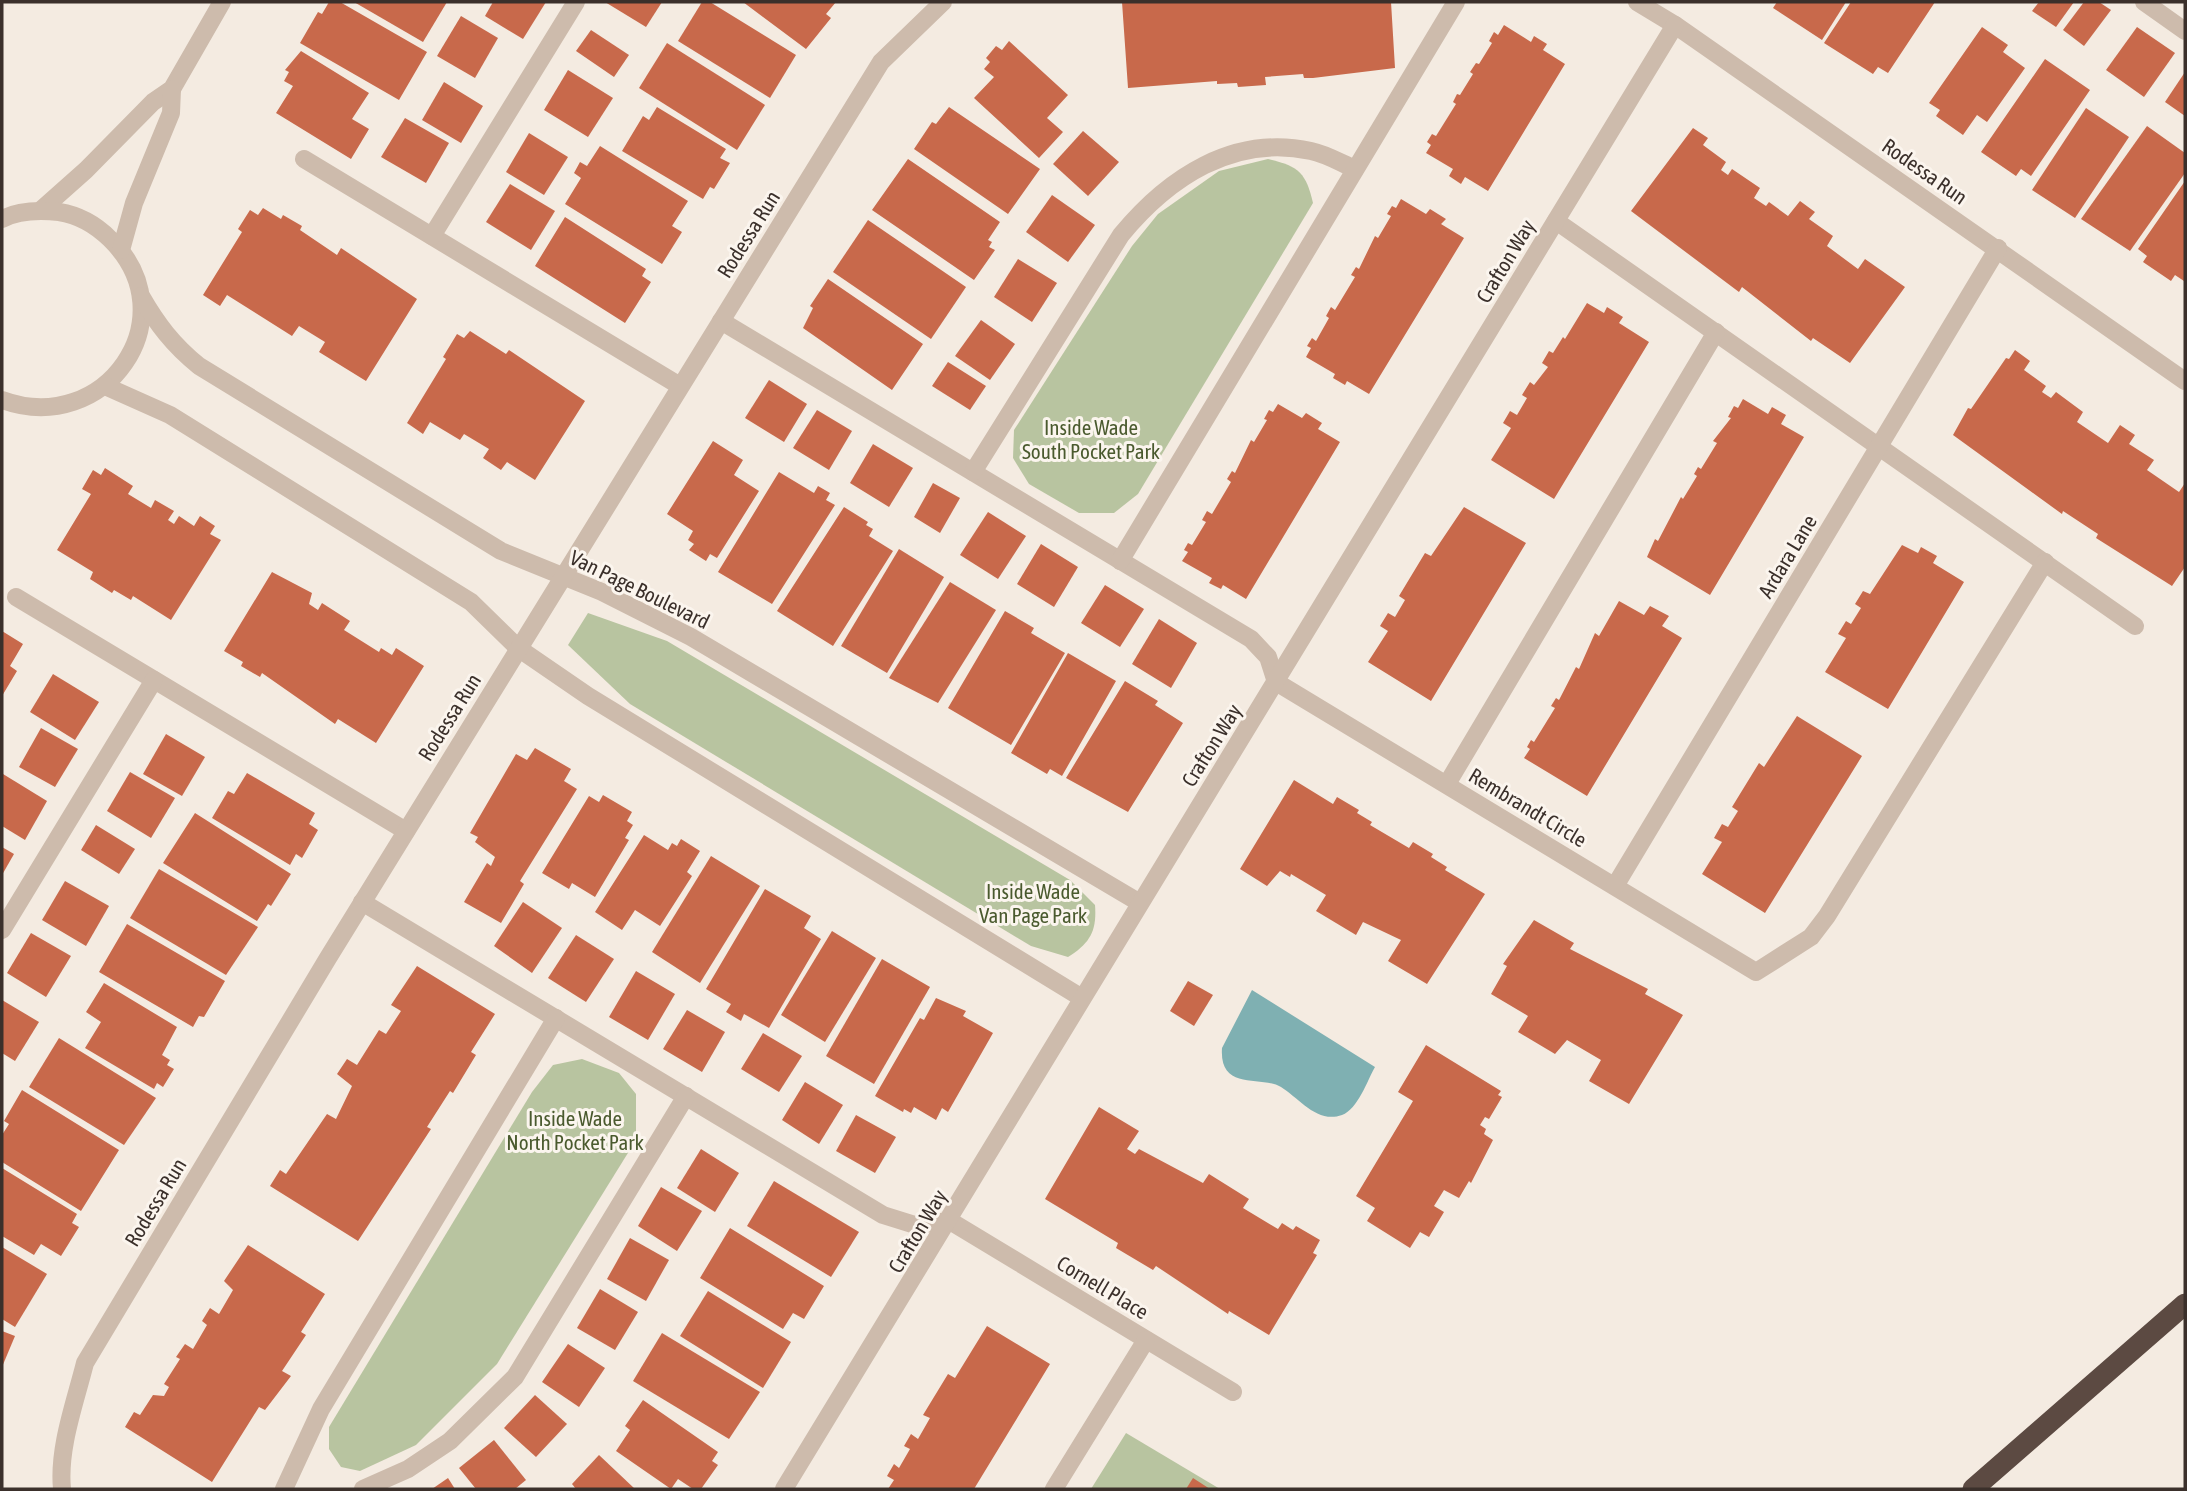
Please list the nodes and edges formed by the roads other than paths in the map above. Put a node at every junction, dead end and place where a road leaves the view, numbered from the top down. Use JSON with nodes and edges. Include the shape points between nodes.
{"nodes":[{"id":1,"x":222,"y":2,"type":"edge"},
{"id":2,"x":576,"y":2,"type":"edge"},
{"id":3,"x":943,"y":2,"type":"edge"},
{"id":4,"x":1456,"y":2,"type":"edge"},
{"id":5,"x":1637,"y":2,"type":"edge"},
{"id":6,"x":2144,"y":2,"type":"edge"},
{"id":7,"x":1675,"y":24,"type":"junction"},
{"id":8,"x":2185,"y":31,"type":"edge"},
{"id":9,"x":172,"y":89,"type":"junction"},
{"id":10,"x":304,"y":159,"type":"dead end"},
{"id":11,"x":1356,"y":169,"type":"junction"},
{"id":12,"x":41,"y":210,"type":"junction"},
{"id":13,"x":5,"y":216,"type":"edge"},
{"id":14,"x":1556,"y":221,"type":"junction"},
{"id":15,"x":432,"y":236,"type":"junction"},
{"id":16,"x":1997,"y":248,"type":"junction"},
{"id":17,"x":121,"y":250,"type":"junction"},
{"id":18,"x":141,"y":296,"type":"junction"},
{"id":19,"x":721,"y":321,"type":"junction"},
{"id":20,"x":1716,"y":332,"type":"junction"},
{"id":21,"x":2185,"y":381,"type":"edge"},
{"id":22,"x":106,"y":386,"type":"junction"},
{"id":23,"x":680,"y":386,"type":"junction"},
{"id":24,"x":2,"y":400,"type":"edge"},
{"id":25,"x":1880,"y":445,"type":"junction"},
{"id":26,"x":973,"y":472,"type":"junction"},
{"id":27,"x":1120,"y":561,"type":"junction"},
{"id":28,"x":2045,"y":562,"type":"junction"},
{"id":29,"x":563,"y":576,"type":"junction"},
{"id":30,"x":16,"y":597,"type":"dead end"},
{"id":31,"x":2135,"y":626,"type":"dead end"},
{"id":32,"x":518,"y":648,"type":"junction"},
{"id":33,"x":154,"y":680,"type":"junction"},
{"id":34,"x":1276,"y":682,"type":"junction"},
{"id":35,"x":1447,"y":784,"type":"junction"},
{"id":36,"x":406,"y":831,"type":"junction"},
{"id":37,"x":1615,"y":886,"type":"junction"},
{"id":38,"x":362,"y":902,"type":"junction"},
{"id":39,"x":1140,"y":903,"type":"junction"},
{"id":40,"x":2,"y":930,"type":"edge"},
{"id":41,"x":1082,"y":998,"type":"junction"},
{"id":42,"x":556,"y":1018,"type":"junction"},
{"id":43,"x":686,"y":1096,"type":"junction"},
{"id":44,"x":950,"y":1221,"type":"junction"},
{"id":45,"x":2185,"y":1304,"type":"edge"},
{"id":46,"x":1146,"y":1340,"type":"junction"},
{"id":47,"x":1233,"y":1392,"type":"dead end"},
{"id":48,"x":62,"y":1489,"type":"edge"},
{"id":49,"x":284,"y":1489,"type":"edge"},
{"id":50,"x":363,"y":1489,"type":"edge"},
{"id":51,"x":784,"y":1489,"type":"edge"},
{"id":52,"x":1054,"y":1489,"type":"edge"},
{"id":53,"x":1973,"y":1489,"type":"edge"}],
"edges":[{"from":1,"to":9,"type":"street"},
{"from":2,"to":15,"type":"street"},
{"from":3,"to":19,"type":"street","name":"Rodessa Run","via":[[881,62]]},
{"from":4,"to":11,"type":"street"},
{"from":5,"to":7,"type":"street","name":"Rodessa Run"},
{"from":6,"to":8,"type":"street"},
{"from":7,"to":14,"type":"street","name":"Crafton Way"},
{"from":7,"to":16,"type":"street","name":"Rodessa Run"},
{"from":9,"to":12,"type":"street"},
{"from":9,"to":17,"type":"street","via":[[171,113],[134,203]]},
{"from":10,"to":15,"type":"street"},
{"from":11,"to":26,"type":"street","via":[[1312,151],[1265,146],[1223,156],[1179,177],[1145,206],[1121,235]]},
{"from":11,"to":27,"type":"street"},
{"from":12,"to":13,"type":"street"},
{"from":12,"to":17,"type":"street","via":[[72,214],[100,229]]},
{"from":14,"to":20,"type":"street"},
{"from":14,"to":34,"type":"street","name":"Crafton Way"},
{"from":15,"to":23,"type":"street"},
{"from":16,"to":21,"type":"street","name":"Rodessa Run"},
{"from":16,"to":25,"type":"street","name":"Ardara Lane"},
{"from":17,"to":18,"type":"street","name":"Van Page Boulevard"},
{"from":18,"to":22,"type":"street","via":[[135,343]]},
{"from":18,"to":29,"type":"street","name":"Van Page Boulevard","via":[[175,346],[199,366],[501,551]]},
{"from":19,"to":23,"type":"street","name":"Rodessa Run"},
{"from":19,"to":26,"type":"street"},
{"from":20,"to":25,"type":"street"},
{"from":20,"to":35,"type":"street"},
{"from":22,"to":24,"type":"street","via":[[80,402],[50,409],[20,407]]},
{"from":22,"to":32,"type":"street","via":[[176,418],[471,602]]},
{"from":23,"to":29,"type":"street","name":"Rodessa Run"},
{"from":25,"to":28,"type":"street"},
{"from":25,"to":37,"type":"street","name":"Ardara Lane"},
{"from":26,"to":27,"type":"street"},
{"from":27,"to":34,"type":"street","via":[[1251,639],[1268,657]]},
{"from":28,"to":31,"type":"street"},
{"from":28,"to":37,"type":"street","name":"Rembrandt Circle","via":[[1811,937],[1756,972]]},
{"from":29,"to":32,"type":"street","name":"Rodessa Run"},
{"from":29,"to":39,"type":"street","name":"Van Page Boulevard","via":[[691,636]]},
{"from":30,"to":33,"type":"street"},
{"from":32,"to":36,"type":"street","name":"Rodessa Run"},
{"from":32,"to":41,"type":"street","via":[[588,696]]},
{"from":33,"to":36,"type":"street"},
{"from":33,"to":40,"type":"street"},
{"from":34,"to":35,"type":"street","name":"Rembrandt Circle"},
{"from":34,"to":39,"type":"street","name":"Crafton Way"},
{"from":35,"to":37,"type":"street","name":"Rembrandt Circle"},
{"from":36,"to":38,"type":"street","name":"Rodessa Run"},
{"from":38,"to":42,"type":"street"},
{"from":38,"to":48,"type":"street","name":"Rodessa Run","via":[[85,1363],[71,1417]]},
{"from":39,"to":41,"type":"street","name":"Crafton Way"},
{"from":41,"to":44,"type":"street","name":"Crafton Way"},
{"from":42,"to":43,"type":"street"},
{"from":42,"to":49,"type":"street","via":[[321,1409]]},
{"from":43,"to":44,"type":"street","via":[[883,1214],[915,1225]]},
{"from":43,"to":50,"type":"street","via":[[515,1377],[450,1441],[408,1469]]},
{"from":44,"to":46,"type":"street","name":"Cornell Place"},
{"from":44,"to":51,"type":"street","name":"Crafton Way"},
{"from":45,"to":53,"type":"highway"},
{"from":46,"to":47,"type":"street","name":"Cornell Place"},
{"from":46,"to":52,"type":"street"}]}
